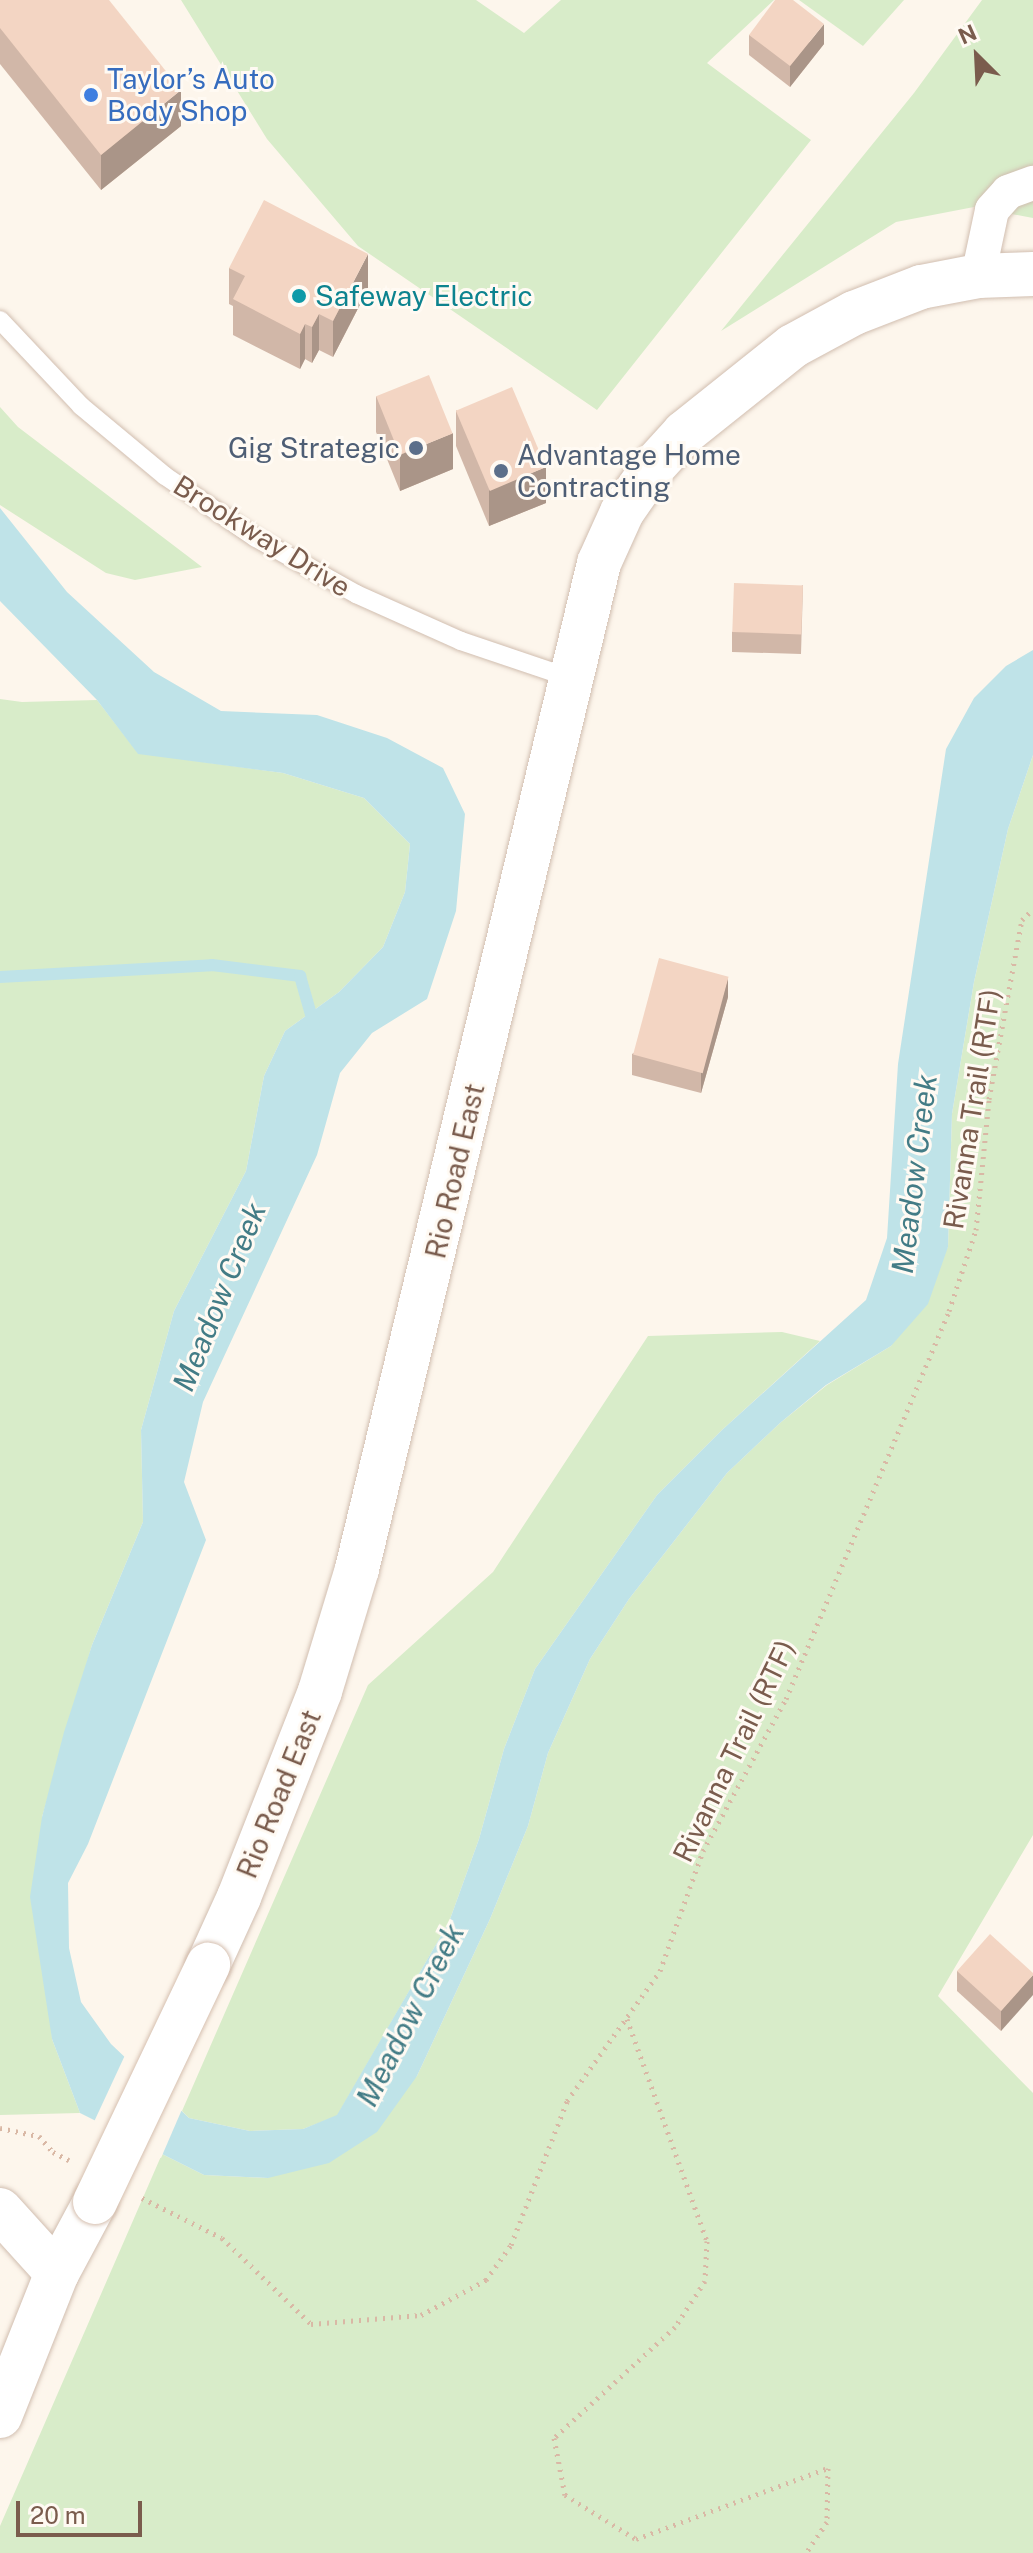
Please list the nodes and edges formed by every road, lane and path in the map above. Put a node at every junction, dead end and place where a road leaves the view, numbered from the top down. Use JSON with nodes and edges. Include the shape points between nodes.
{"nodes":[{"id":1,"x":1033,"y":183,"type":"edge"},
{"id":2,"x":1033,"y":274,"type":"edge"},
{"id":3,"x":978,"y":276,"type":"junction"},
{"id":4,"x":0,"y":320,"type":"edge"},
{"id":5,"x":570,"y":678,"type":"junction"},
{"id":6,"x":1033,"y":909,"type":"edge"},
{"id":7,"x":627,"y":2018,"type":"junction"},
{"id":8,"x":0,"y":2128,"type":"edge"},
{"id":9,"x":88,"y":2184,"type":"junction"},
{"id":10,"x":138,"y":2195,"type":"dead end"},
{"id":11,"x":0,"y":2210,"type":"edge"},
{"id":12,"x":57,"y":2273,"type":"junction"},
{"id":13,"x":0,"y":2416,"type":"edge"},
{"id":14,"x":806,"y":2553,"type":"edge"}],
"edges":[{"from":1,"to":3,"type":"street","via":[[1008,192],[992,210]]},
{"from":2,"to":3,"type":"street","name":"Rio Road East"},
{"from":3,"to":5,"type":"street","name":"Rio Road East","via":[[921,287],[854,313],[747,379],[684,433],[622,512],[599,563]]},
{"from":4,"to":5,"type":"lane","name":"Brookway Drive","via":[[81,406],[165,476],[256,538],[356,594],[461,641]]},
{"from":5,"to":9,"type":"street","name":"Rio Road East","bridge":true,"via":[[438,1243],[357,1569],[320,1691],[208,1965]]},
{"from":6,"to":7,"type":"path","name":"Rivanna Trail (RTF)","via":[[1022,920],[989,1099],[976,1230],[949,1311],[786,1699],[703,1851],[660,1971]]},
{"from":7,"to":10,"type":"path","name":"Rivanna Trail (RTF)","via":[[567,2101],[503,2257],[486,2280],[421,2315],[311,2324],[222,2238]]},
{"from":7,"to":14,"type":"path","via":[[707,2241],[705,2281],[675,2327],[554,2438],[565,2495],[636,2539],[828,2468],[827,2522]]},
{"from":8,"to":9,"type":"path","via":[[39,2136]]},
{"from":9,"to":12,"type":"street","name":"Rio Road East"},
{"from":11,"to":12,"type":"street"},
{"from":12,"to":13,"type":"street","name":"Rio Road East"}]}
